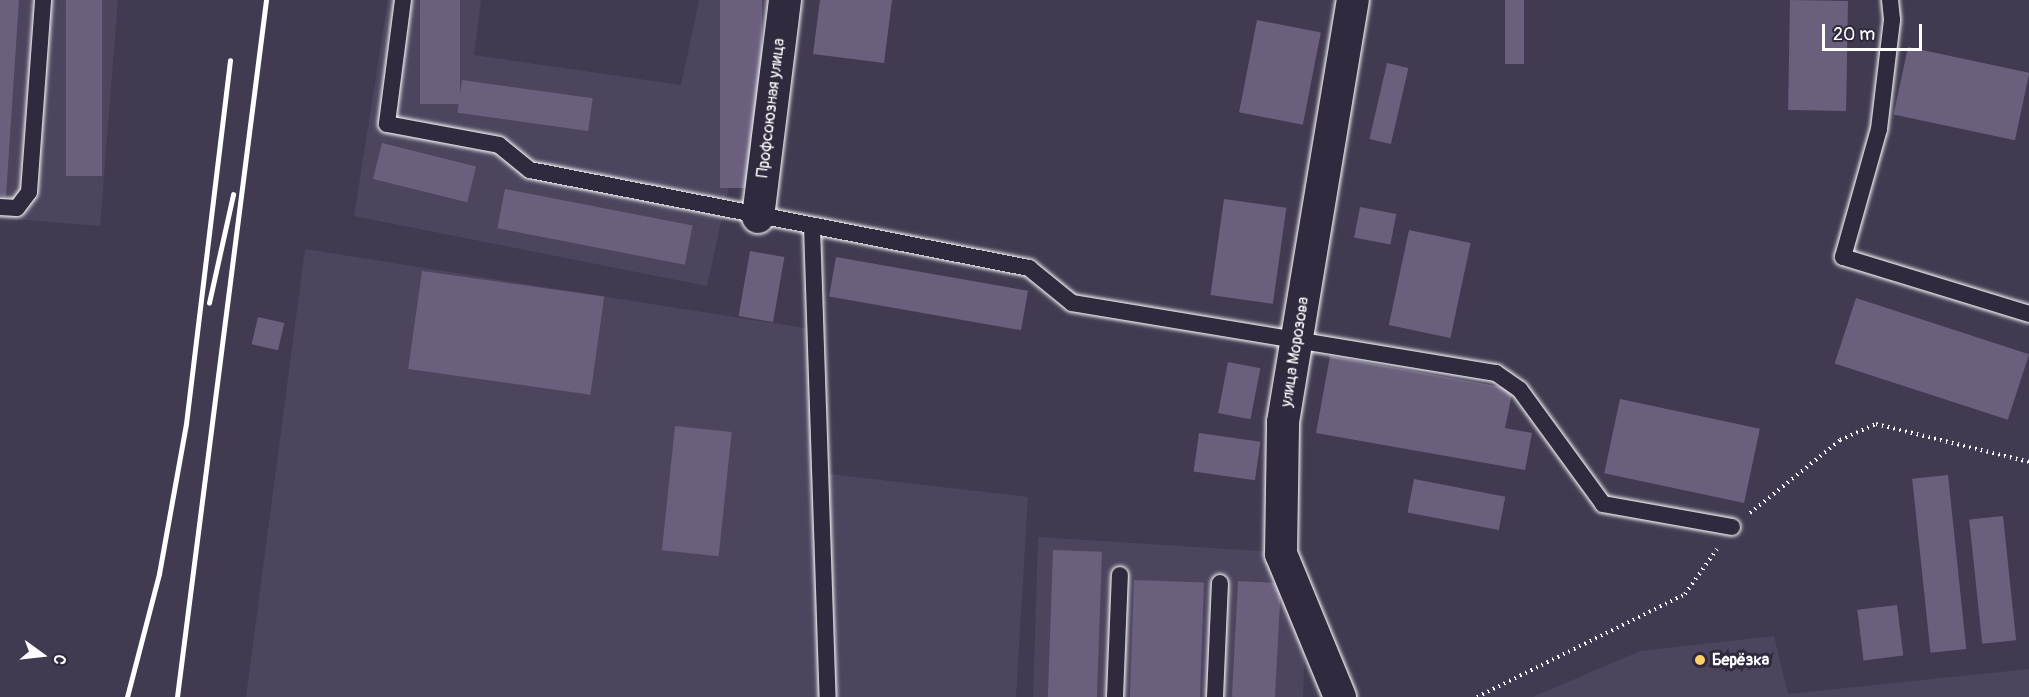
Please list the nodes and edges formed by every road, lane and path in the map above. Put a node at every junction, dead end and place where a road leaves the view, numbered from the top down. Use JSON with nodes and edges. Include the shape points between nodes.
{"nodes":[{"id":1,"x":44,"y":0,"type":"edge"},
{"id":2,"x":403,"y":0,"type":"edge"},
{"id":3,"x":785,"y":0,"type":"edge"},
{"id":4,"x":1353,"y":0,"type":"edge"},
{"id":5,"x":1890,"y":0,"type":"edge"},
{"id":6,"x":0,"y":207,"type":"edge"},
{"id":7,"x":758,"y":217,"type":"junction"},
{"id":8,"x":812,"y":227,"type":"junction"},
{"id":9,"x":2029,"y":314,"type":"edge"},
{"id":10,"x":1297,"y":338,"type":"junction"},
{"id":11,"x":1732,"y":527,"type":"dead end"},
{"id":12,"x":1120,"y":575,"type":"dead end"},
{"id":13,"x":1220,"y":584,"type":"dead end"},
{"id":14,"x":828,"y":697,"type":"edge"},
{"id":15,"x":1115,"y":697,"type":"edge"},
{"id":16,"x":1215,"y":697,"type":"edge"},
{"id":17,"x":1340,"y":697,"type":"edge"}],
"edges":[{"from":1,"to":6,"type":"lane","via":[[29,192],[17,208]]},
{"from":2,"to":7,"type":"lane","via":[[387,124],[499,145],[530,170]]},
{"from":3,"to":7,"type":"street","name":"Профсоюзная улица"},
{"from":4,"to":10,"type":"street","name":"улица Морозова"},
{"from":5,"to":9,"type":"lane","via":[[1892,20],[1879,129],[1843,257]]},
{"from":7,"to":8,"type":"lane"},
{"from":8,"to":10,"type":"lane","via":[[1029,268],[1072,303]]},
{"from":8,"to":14,"type":"lane"},
{"from":10,"to":11,"type":"lane","via":[[1496,373],[1520,390],[1603,504]]},
{"from":10,"to":17,"type":"street","name":"улица Морозова","via":[[1283,422],[1281,554]]},
{"from":12,"to":15,"type":"lane"},
{"from":13,"to":16,"type":"lane"}]}
